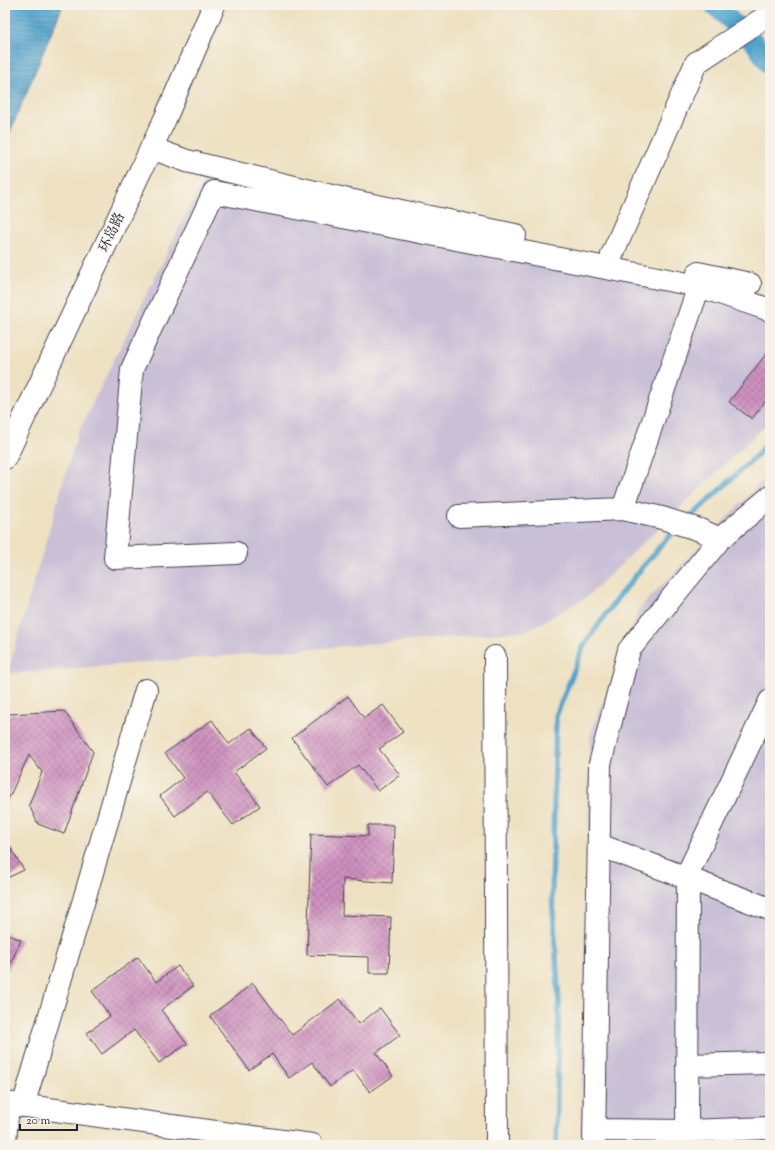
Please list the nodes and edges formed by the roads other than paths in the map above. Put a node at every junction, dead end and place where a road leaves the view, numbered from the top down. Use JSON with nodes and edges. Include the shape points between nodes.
{"nodes":[{"id":1,"x":214,"y":5,"type":"edge"},
{"id":2,"x":762,"y":20,"type":"edge"},
{"id":3,"x":151,"y":148,"type":"junction"},
{"id":4,"x":612,"y":255,"type":"junction"},
{"id":5,"x":750,"y":284,"type":"dead end"},
{"id":6,"x":699,"y":286,"type":"junction"},
{"id":7,"x":770,"y":310,"type":"edge"},
{"id":8,"x":5,"y":458,"type":"edge"},
{"id":9,"x":770,"y":497,"type":"edge"},
{"id":10,"x":623,"y":509,"type":"junction"},
{"id":11,"x":459,"y":516,"type":"dead end"},
{"id":12,"x":720,"y":539,"type":"junction"},
{"id":13,"x":236,"y":553,"type":"dead end"},
{"id":14,"x":495,"y":657,"type":"dead end"},
{"id":15,"x":146,"y":690,"type":"dead end"},
{"id":16,"x":770,"y":701,"type":"edge"},
{"id":17,"x":599,"y":845,"type":"junction"},
{"id":18,"x":688,"y":878,"type":"junction"},
{"id":19,"x":770,"y":908,"type":"edge"},
{"id":20,"x":770,"y":1063,"type":"edge"},
{"id":21,"x":687,"y":1065,"type":"junction"},
{"id":22,"x":12,"y":1104,"type":"edge"},
{"id":23,"x":687,"y":1131,"type":"junction"},
{"id":24,"x":762,"y":1134,"type":"edge"},
{"id":25,"x":203,"y":1138,"type":"edge"},
{"id":26,"x":594,"y":1138,"type":"edge"},
{"id":27,"x":5,"y":1142,"type":"edge"},
{"id":28,"x":312,"y":1145,"type":"edge"},
{"id":29,"x":497,"y":1145,"type":"edge"}],
"edges":[{"from":1,"to":3,"type":"street","name":"环岛路"},
{"from":2,"to":4,"type":"street","via":[[696,62]]},
{"from":3,"to":4,"type":"street","via":[[187,161],[344,200]]},
{"from":3,"to":8,"type":"street","name":"环岛路"},
{"from":4,"to":5,"type":"street"},
{"from":6,"to":7,"type":"street"},
{"from":6,"to":10,"type":"street"},
{"from":6,"to":13,"type":"street","via":[[214,192],[132,369],[115,558]]},
{"from":9,"to":12,"type":"street"},
{"from":10,"to":11,"type":"street"},
{"from":10,"to":12,"type":"street","via":[[662,518]]},
{"from":12,"to":17,"type":"street","via":[[629,650],[600,764]]},
{"from":14,"to":29,"type":"street"},
{"from":15,"to":22,"type":"street"},
{"from":16,"to":18,"type":"street","via":[[688,872]]},
{"from":17,"to":18,"type":"street"},
{"from":17,"to":26,"type":"street"},
{"from":18,"to":19,"type":"street"},
{"from":18,"to":21,"type":"street"},
{"from":20,"to":21,"type":"street"},
{"from":21,"to":23,"type":"street"},
{"from":22,"to":25,"type":"street"},
{"from":22,"to":27,"type":"street"},
{"from":23,"to":24,"type":"street"},
{"from":23,"to":26,"type":"street"},
{"from":25,"to":28,"type":"street"}]}
